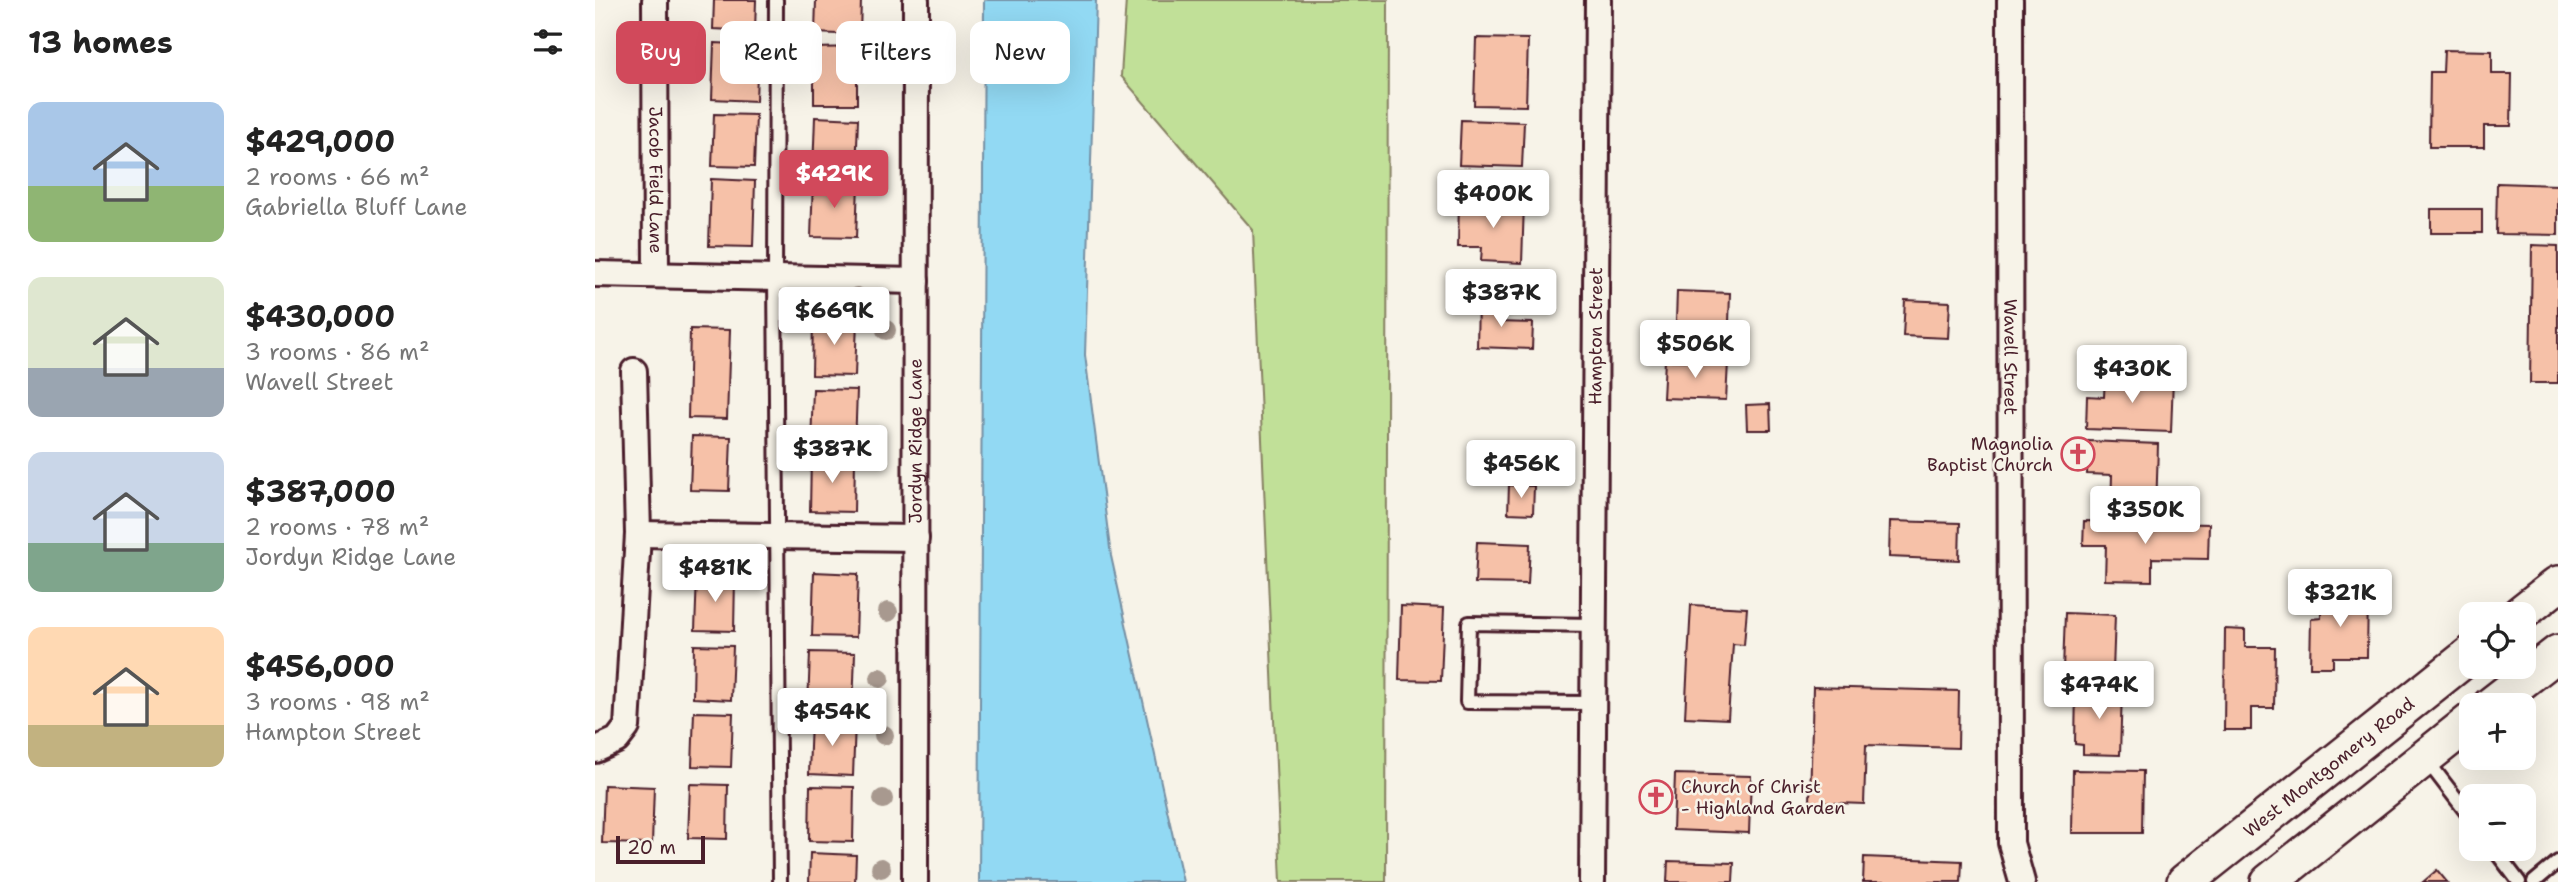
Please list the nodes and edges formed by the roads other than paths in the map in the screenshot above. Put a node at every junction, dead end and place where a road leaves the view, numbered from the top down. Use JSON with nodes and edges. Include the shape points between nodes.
{"nodes":[{"id":1,"x":655,"y":0,"type":"edge"},
{"id":2,"x":776,"y":0,"type":"edge"},
{"id":3,"x":916,"y":0,"type":"edge"},
{"id":4,"x":1598,"y":0,"type":"edge"},
{"id":5,"x":2010,"y":0,"type":"edge"},
{"id":6,"x":595,"y":274,"type":"edge"},
{"id":7,"x":656,"y":275,"type":"junction"},
{"id":8,"x":775,"y":278,"type":"junction"},
{"id":9,"x":916,"y":281,"type":"junction"},
{"id":10,"x":634,"y":372,"type":"dead end"},
{"id":11,"x":638,"y":534,"type":"junction"},
{"id":12,"x":777,"y":535,"type":"junction"},
{"id":13,"x":916,"y":538,"type":"junction"},
{"id":14,"x":2558,"y":584,"type":"edge"},
{"id":15,"x":2535,"y":602,"type":"edge"},
{"id":16,"x":1594,"y":625,"type":"junction"},
{"id":17,"x":2558,"y":653,"type":"edge"},
{"id":18,"x":2459,"y":664,"type":"edge"},
{"id":19,"x":2506,"y":693,"type":"edge"},
{"id":20,"x":1593,"y":703,"type":"junction"},
{"id":21,"x":2459,"y":731,"type":"edge"},
{"id":22,"x":606,"y":745,"type":"edge"},
{"id":23,"x":2425,"y":758,"type":"junction"},
{"id":24,"x":2459,"y":802,"type":"edge"},
{"id":25,"x":2503,"y":861,"type":"edge"},
{"id":26,"x":2558,"y":862,"type":"edge"},
{"id":27,"x":2275,"y":880,"type":"edge"},
{"id":28,"x":780,"y":882,"type":"edge"},
{"id":29,"x":915,"y":882,"type":"edge"},
{"id":30,"x":1592,"y":882,"type":"edge"},
{"id":31,"x":2022,"y":882,"type":"edge"},
{"id":32,"x":2185,"y":882,"type":"edge"},
{"id":33,"x":2519,"y":882,"type":"edge"},
{"id":34,"x":2535,"y":882,"type":"edge"}],
"edges":[{"from":1,"to":7,"type":"street","name":"Jacob Field Lane"},
{"from":2,"to":8,"type":"lane"},
{"from":3,"to":9,"type":"street","name":"Jordyn Ridge Lane"},
{"from":4,"to":16,"type":"street","name":"Hampton Street"},
{"from":5,"to":31,"type":"street","name":"Wavell Street","via":[[2011,844]]},
{"from":6,"to":7,"type":"street"},
{"from":7,"to":8,"type":"street"},
{"from":8,"to":9,"type":"street"},
{"from":8,"to":12,"type":"lane"},
{"from":9,"to":13,"type":"street","name":"Jordyn Ridge Lane"},
{"from":10,"to":11,"type":"street"},
{"from":11,"to":12,"type":"street"},
{"from":11,"to":22,"type":"street","via":[[627,727]]},
{"from":12,"to":13,"type":"street"},
{"from":12,"to":28,"type":"lane"},
{"from":13,"to":29,"type":"street","name":"Jordyn Ridge Lane"},
{"from":14,"to":15,"type":"main road"},
{"from":16,"to":20,"type":"street","name":"Hampton Street"},
{"from":16,"to":20,"type":"lane","via":[[1469,623],[1467,702]]},
{"from":17,"to":19,"type":"main road"},
{"from":18,"to":32,"type":"main road","name":"West Montgomery Road"},
{"from":20,"to":30,"type":"street","name":"Hampton Street"},
{"from":21,"to":23,"type":"main road"},
{"from":23,"to":24,"type":"lane"},
{"from":23,"to":27,"type":"main road"},
{"from":25,"to":33,"type":"lane"},
{"from":26,"to":34,"type":"lane"}]}
